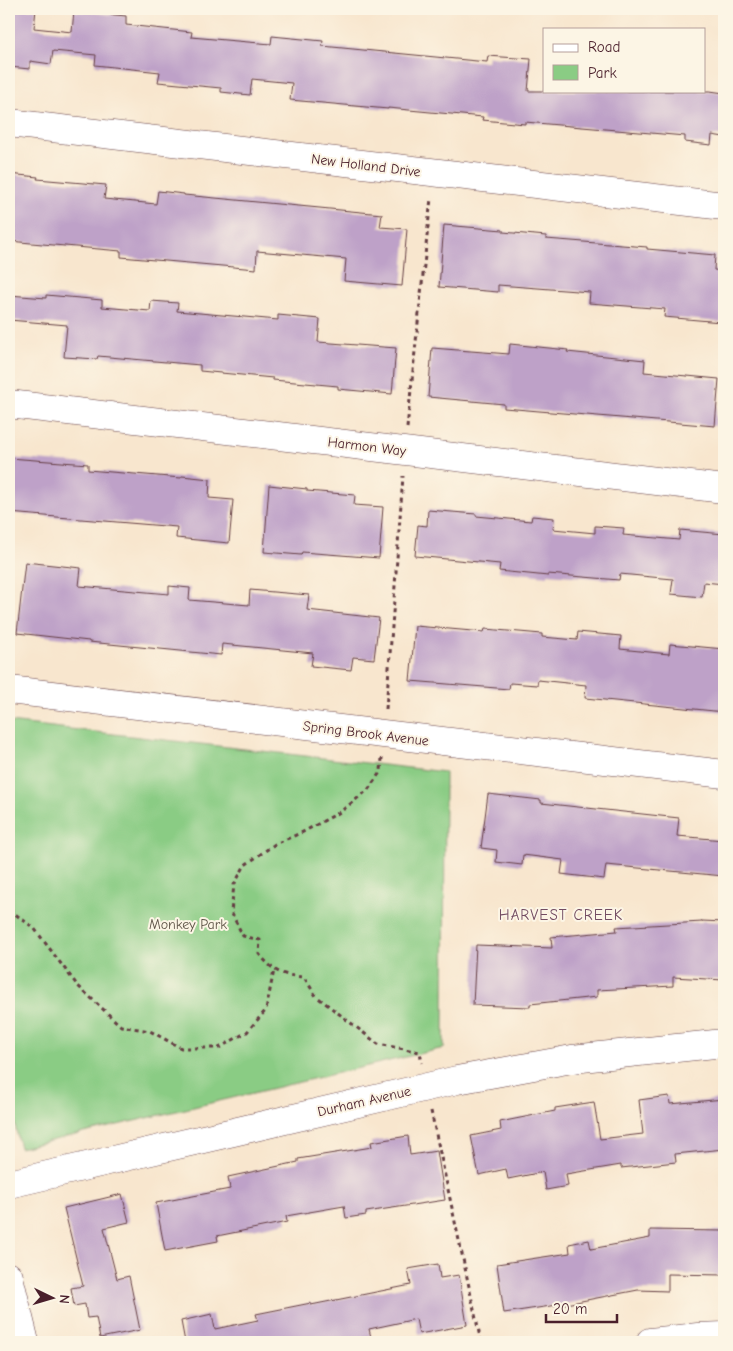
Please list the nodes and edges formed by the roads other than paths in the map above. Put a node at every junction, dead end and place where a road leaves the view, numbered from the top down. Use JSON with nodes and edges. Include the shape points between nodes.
{"nodes":[{"id":1,"x":9,"y":123,"type":"edge"},
{"id":2,"x":724,"y":206,"type":"edge"},
{"id":3,"x":9,"y":404,"type":"edge"},
{"id":4,"x":724,"y":489,"type":"edge"},
{"id":5,"x":9,"y":690,"type":"edge"},
{"id":6,"x":724,"y":774,"type":"edge"},
{"id":7,"x":724,"y":1043,"type":"edge"},
{"id":8,"x":9,"y":1184,"type":"edge"},
{"id":9,"x":9,"y":1276,"type":"edge"},
{"id":10,"x":724,"y":1336,"type":"edge"},
{"id":11,"x":25,"y":1342,"type":"edge"},
{"id":12,"x":650,"y":1342,"type":"edge"}],
"edges":[{"from":1,"to":2,"type":"street","name":"New Holland Drive"},
{"from":3,"to":4,"type":"street","name":"Harmon Way"},
{"from":5,"to":6,"type":"street","name":"Spring Brook Avenue"},
{"from":7,"to":8,"type":"street","name":"Durham Avenue","via":[[572,1059],[457,1080]]},
{"from":9,"to":11,"type":"street"},
{"from":10,"to":12,"type":"street"}]}
